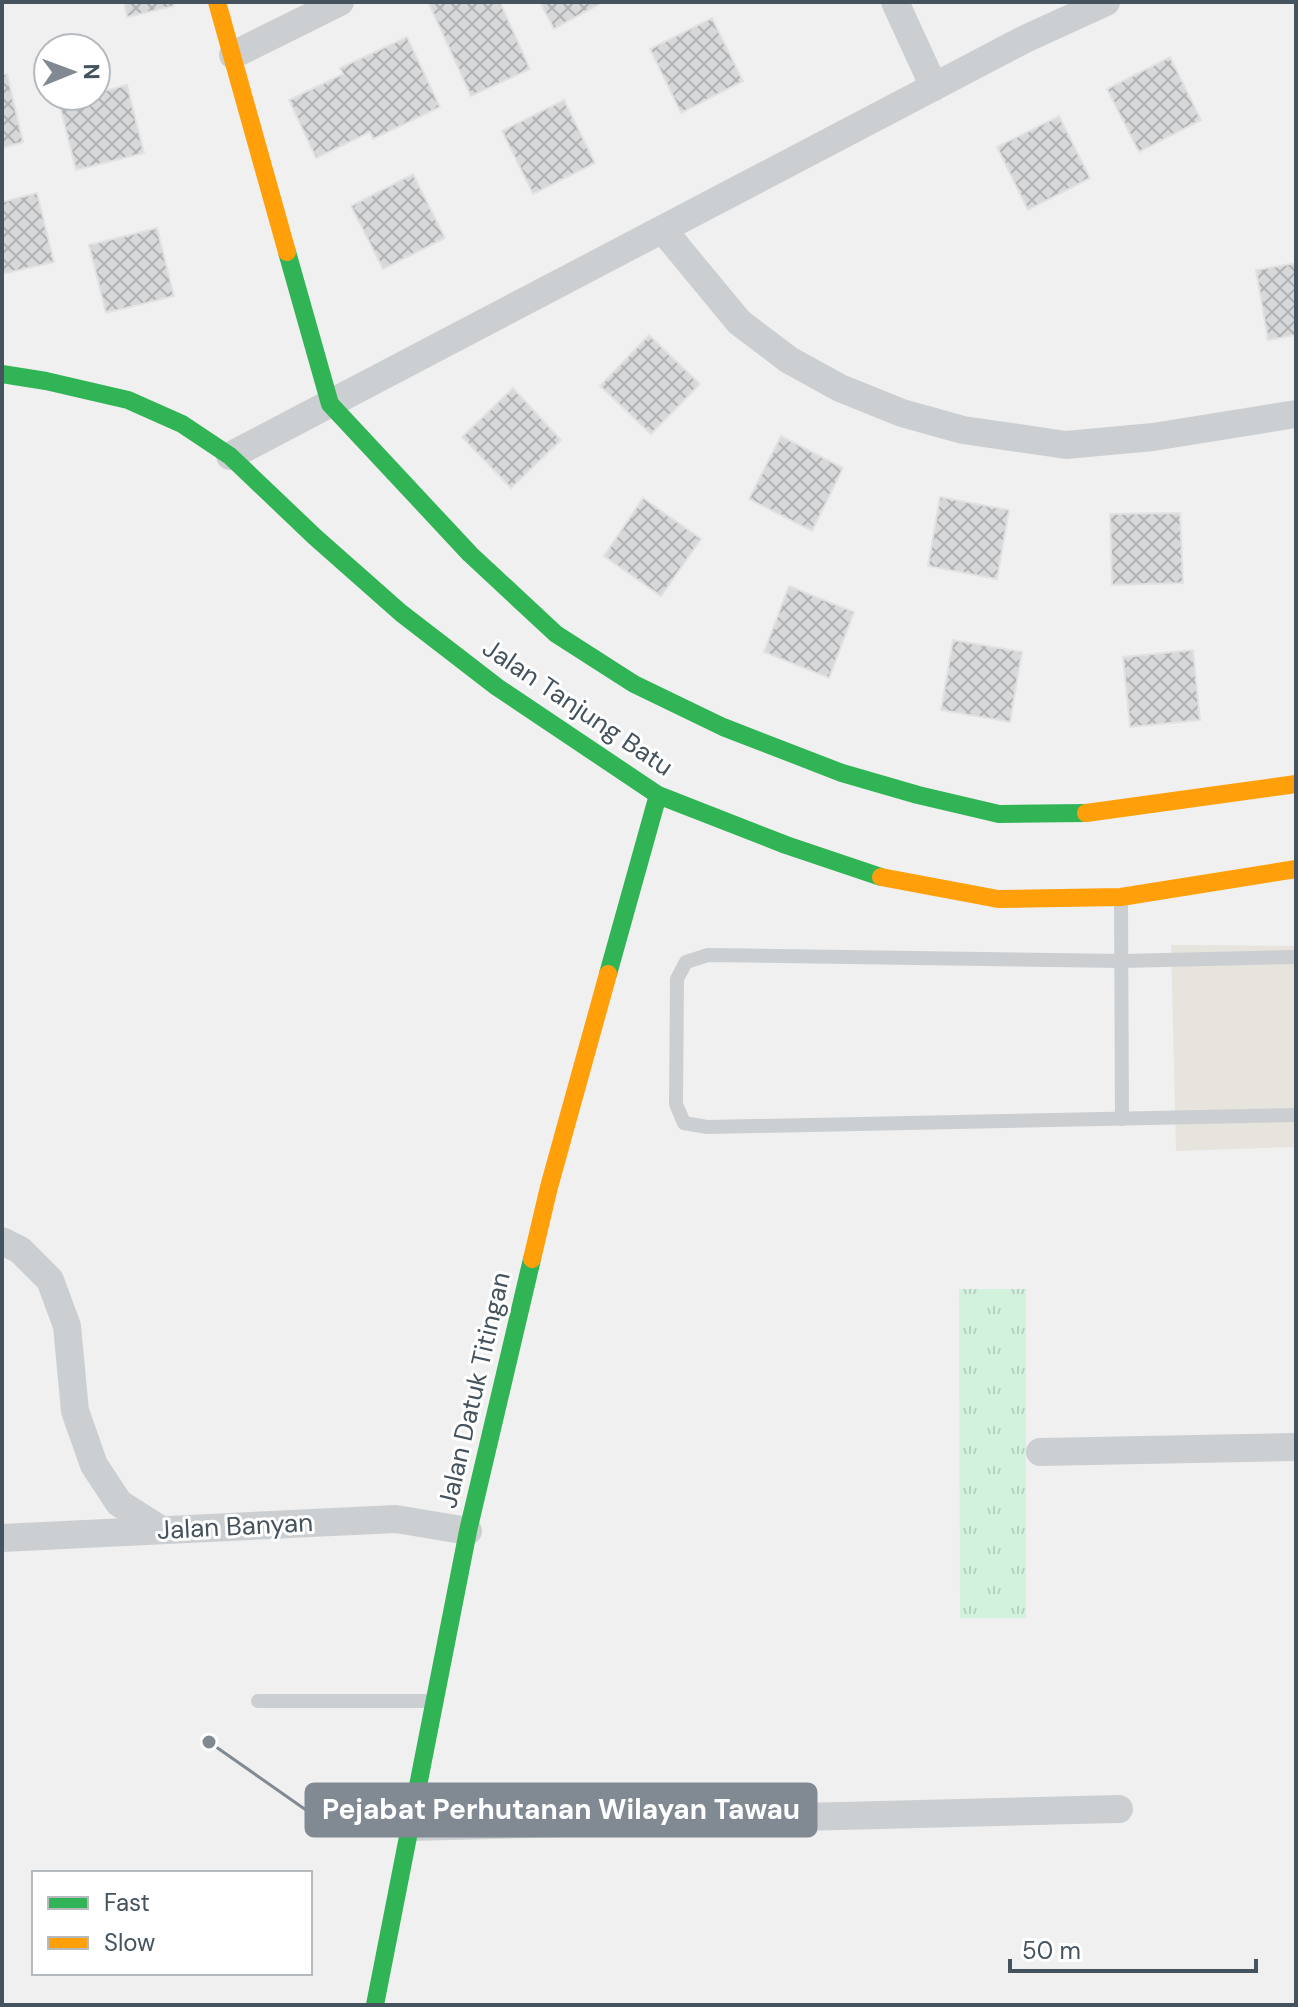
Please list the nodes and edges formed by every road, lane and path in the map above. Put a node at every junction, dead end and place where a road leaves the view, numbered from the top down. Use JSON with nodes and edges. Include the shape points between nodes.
{"nodes":[{"id":1,"x":217,"y":2,"type":"edge"},
{"id":2,"x":340,"y":2,"type":"edge"},
{"id":3,"x":895,"y":2,"type":"edge"},
{"id":4,"x":1106,"y":2,"type":"edge"},
{"id":5,"x":233,"y":55,"type":"junction"},
{"id":6,"x":934,"y":87,"type":"junction"},
{"id":7,"x":663,"y":230,"type":"junction"},
{"id":8,"x":2,"y":374,"type":"edge"},
{"id":9,"x":330,"y":404,"type":"junction"},
{"id":10,"x":1296,"y":414,"type":"edge"},
{"id":11,"x":230,"y":456,"type":"junction"},
{"id":12,"x":1296,"y":784,"type":"edge"},
{"id":13,"x":658,"y":795,"type":"junction"},
{"id":14,"x":1296,"y":869,"type":"edge"},
{"id":15,"x":1121,"y":897,"type":"junction"},
{"id":16,"x":1296,"y":957,"type":"edge"},
{"id":17,"x":1121,"y":961,"type":"junction"},
{"id":18,"x":1296,"y":1115,"type":"edge"},
{"id":19,"x":1122,"y":1119,"type":"junction"},
{"id":20,"x":2,"y":1241,"type":"edge"},
{"id":21,"x":1296,"y":1447,"type":"edge"},
{"id":22,"x":1040,"y":1452,"type":"dead end"},
{"id":23,"x":160,"y":1529,"type":"junction"},
{"id":24,"x":468,"y":1531,"type":"junction"},
{"id":25,"x":2,"y":1538,"type":"edge"},
{"id":26,"x":258,"y":1701,"type":"dead end"},
{"id":27,"x":434,"y":1701,"type":"junction"},
{"id":28,"x":1119,"y":1809,"type":"dead end"},
{"id":29,"x":410,"y":1827,"type":"junction"},
{"id":30,"x":375,"y":2005,"type":"edge"}],
"edges":[{"from":1,"to":5,"type":"street"},
{"from":2,"to":5,"type":"street"},
{"from":3,"to":6,"type":"street"},
{"from":4,"to":6,"type":"street"},
{"from":5,"to":9,"type":"street"},
{"from":6,"to":7,"type":"street"},
{"from":7,"to":9,"type":"street"},
{"from":7,"to":10,"type":"street","via":[[739,322],[789,360],[902,413],[963,430],[1066,445]]},
{"from":8,"to":11,"type":"street","name":"Jalan Tanjung Batu","via":[[128,400],[182,424]]},
{"from":9,"to":11,"type":"street"},
{"from":9,"to":12,"type":"street","via":[[470,554],[556,634],[634,684],[723,727],[842,773],[999,814],[1101,812]]},
{"from":11,"to":13,"type":"street","name":"Jalan Tanjung Batu","via":[[401,613],[509,695]]},
{"from":13,"to":15,"type":"street","name":"Jalan Tanjung Batu","via":[[883,878],[998,899]]},
{"from":13,"to":24,"type":"street","name":"Jalan Datuk Titingan","via":[[549,1187]]},
{"from":14,"to":15,"type":"street","name":"Jalan Tanjung Batu"},
{"from":15,"to":17,"type":"lane"},
{"from":16,"to":17,"type":"lane"},
{"from":17,"to":19,"type":"lane"},
{"from":17,"to":19,"type":"lane","via":[[708,955],[686,962],[677,979],[676,1104],[684,1123],[707,1127]]},
{"from":18,"to":19,"type":"lane"},
{"from":20,"to":23,"type":"street","via":[[20,1250],[50,1280],[67,1326],[75,1411],[94,1465],[119,1503]]},
{"from":21,"to":22,"type":"street"},
{"from":23,"to":24,"type":"street","name":"Jalan Banyan","via":[[396,1519]]},
{"from":23,"to":25,"type":"street","name":"Jalan Banyan"},
{"from":24,"to":27,"type":"street","name":"Jalan Datuk Titingan"},
{"from":26,"to":27,"type":"lane"},
{"from":27,"to":29,"type":"street","name":"Jalan Datuk Titingan"},
{"from":28,"to":29,"type":"street"},
{"from":29,"to":30,"type":"street","name":"Jalan Datuk Titingan"}]}
